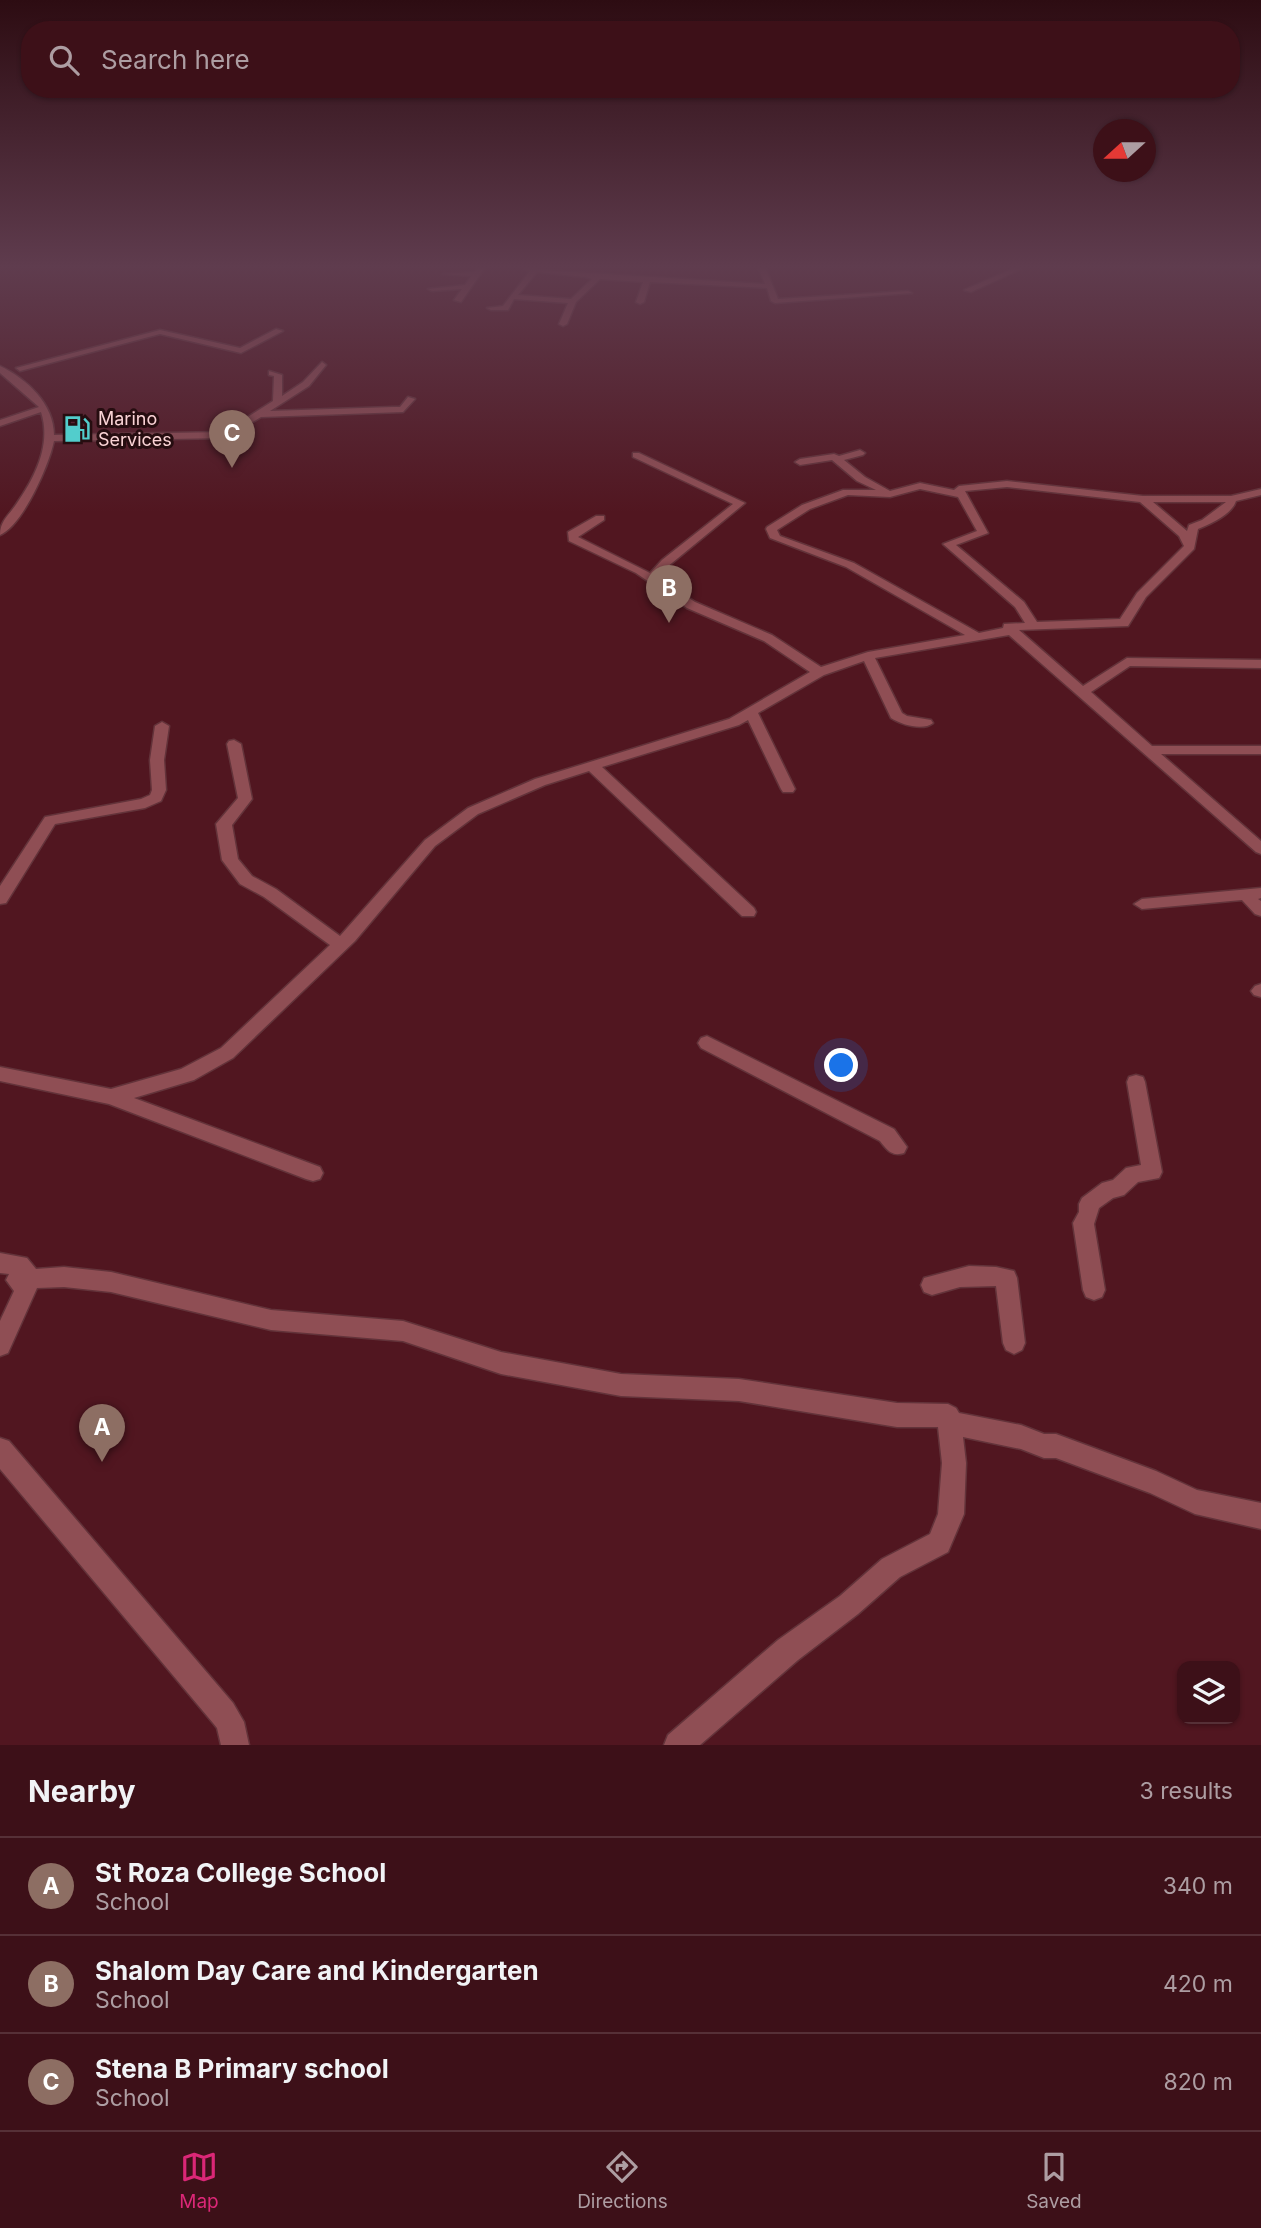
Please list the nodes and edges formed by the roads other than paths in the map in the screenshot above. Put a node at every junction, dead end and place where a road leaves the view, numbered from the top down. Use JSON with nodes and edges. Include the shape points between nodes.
{"nodes":[{"id":1,"x":88,"y":350,"type":"edge"},
{"id":2,"x":322,"y":365,"type":"dead end"},
{"id":3,"x":20,"y":368,"type":"dead end"},
{"id":4,"x":0,"y":369,"type":"edge"},
{"id":5,"x":272,"y":373,"type":"dead end"},
{"id":6,"x":411,"y":399,"type":"dead end"},
{"id":7,"x":277,"y":402,"type":"junction"},
{"id":8,"x":44,"y":408,"type":"junction"},
{"id":9,"x":261,"y":414,"type":"junction"},
{"id":10,"x":0,"y":422,"type":"edge"},
{"id":11,"x":49,"y":438,"type":"junction"},
{"id":12,"x":860,"y":453,"type":"dead end"},
{"id":13,"x":636,"y":455,"type":"dead end"},
{"id":14,"x":838,"y":459,"type":"junction"},
{"id":15,"x":800,"y":462,"type":"dead end"},
{"id":16,"x":1261,"y":482,"type":"edge"},
{"id":17,"x":1256,"y":492,"type":"edge"},
{"id":18,"x":890,"y":494,"type":"junction"},
{"id":19,"x":959,"y":494,"type":"junction"},
{"id":20,"x":1143,"y":499,"type":"junction"},
{"id":21,"x":1231,"y":499,"type":"junction"},
{"id":22,"x":600,"y":518,"type":"dead end"},
{"id":23,"x":0,"y":532,"type":"edge"},
{"id":24,"x":1190,"y":547,"type":"junction"},
{"id":25,"x":654,"y":580,"type":"junction"},
{"id":26,"x":1032,"y":624,"type":"junction"},
{"id":27,"x":1009,"y":631,"type":"junction"},
{"id":28,"x":974,"y":635,"type":"junction"},
{"id":29,"x":868,"y":656,"type":"junction"},
{"id":30,"x":1261,"y":664,"type":"edge"},
{"id":31,"x":819,"y":672,"type":"junction"},
{"id":32,"x":1081,"y":693,"type":"junction"},
{"id":33,"x":751,"y":712,"type":"junction"},
{"id":34,"x":926,"y":723,"type":"dead end"},
{"id":35,"x":162,"y":726,"type":"dead end"},
{"id":36,"x":234,"y":744,"type":"dead end"},
{"id":37,"x":1147,"y":750,"type":"junction"},
{"id":38,"x":1261,"y":750,"type":"edge"},
{"id":39,"x":593,"y":767,"type":"junction"},
{"id":40,"x":788,"y":789,"type":"dead end"},
{"id":41,"x":1261,"y":849,"type":"edge"},
{"id":42,"x":1,"y":894,"type":"edge"},
{"id":43,"x":1255,"y":894,"type":"edge"},
{"id":44,"x":1142,"y":904,"type":"dead end"},
{"id":45,"x":1261,"y":910,"type":"edge"},
{"id":46,"x":748,"y":912,"type":"dead end"},
{"id":47,"x":341,"y":945,"type":"junction"},
{"id":48,"x":707,"y":1043,"type":"dead end"},
{"id":49,"x":0,"y":1074,"type":"edge"},
{"id":50,"x":1136,"y":1082,"type":"dead end"},
{"id":51,"x":111,"y":1097,"type":"junction"},
{"id":52,"x":897,"y":1147,"type":"dead end"},
{"id":53,"x":313,"y":1173,"type":"dead end"},
{"id":54,"x":0,"y":1263,"type":"edge"},
{"id":55,"x":18,"y":1280,"type":"junction"},
{"id":56,"x":932,"y":1285,"type":"dead end"},
{"id":57,"x":1094,"y":1290,"type":"dead end"},
{"id":58,"x":1014,"y":1343,"type":"dead end"},
{"id":59,"x":0,"y":1345,"type":"edge"},
{"id":60,"x":949,"y":1423,"type":"junction"},
{"id":61,"x":0,"y":1450,"type":"edge"},
{"id":62,"x":1261,"y":1516,"type":"edge"},
{"id":63,"x":235,"y":1745,"type":"edge"},
{"id":64,"x":678,"y":1745,"type":"edge"}],
"edges":[{"from":1,"to":3,"type":"street"},
{"from":2,"to":7,"type":"street","via":[[306,384]]},
{"from":4,"to":8,"type":"street"},
{"from":5,"to":7,"type":"street","via":[[278,376]]},
{"from":6,"to":9,"type":"street","via":[[403,409]]},
{"from":7,"to":9,"type":"street"},
{"from":8,"to":10,"type":"street"},
{"from":8,"to":11,"type":"street"},
{"from":9,"to":11,"type":"street","via":[[218,437]]},
{"from":11,"to":23,"type":"street","via":[[33,485]]},
{"from":12,"to":14,"type":"street"},
{"from":13,"to":25,"type":"street","via":[[740,503],[666,562]]},
{"from":14,"to":15,"type":"street"},
{"from":14,"to":18,"type":"street","via":[[861,479]]},
{"from":16,"to":17,"type":"street"},
{"from":17,"to":21,"type":"street"},
{"from":18,"to":19,"type":"street","via":[[920,486]]},
{"from":18,"to":28,"type":"street","via":[[839,494],[806,508],[771,533],[850,565]]},
{"from":19,"to":20,"type":"street","via":[[962,488],[1007,484]]},
{"from":19,"to":26,"type":"street","via":[[983,533],[948,544],[1020,605]]},
{"from":20,"to":21,"type":"street"},
{"from":20,"to":24,"type":"street","via":[[1184,534]]},
{"from":21,"to":24,"type":"street","via":[[1231,504],[1193,527]]},
{"from":22,"to":25,"type":"street","via":[[572,534],[573,539]]},
{"from":24,"to":26,"type":"street","via":[[1141,595],[1124,623]]},
{"from":25,"to":31,"type":"street","via":[[691,605],[768,638]]},
{"from":26,"to":27,"type":"street","via":[[1010,626]]},
{"from":27,"to":28,"type":"street"},
{"from":27,"to":32,"type":"street"},
{"from":28,"to":29,"type":"street"},
{"from":29,"to":31,"type":"street"},
{"from":29,"to":34,"type":"street","via":[[896,715]]},
{"from":30,"to":32,"type":"street","via":[[1127,662]]},
{"from":31,"to":33,"type":"street"},
{"from":32,"to":37,"type":"street"},
{"from":33,"to":39,"type":"street","via":[[719,728]]},
{"from":33,"to":40,"type":"street"},
{"from":35,"to":42,"type":"street","via":[[156,798],[50,820]]},
{"from":36,"to":47,"type":"street","via":[[244,799],[224,824],[230,860],[246,880]]},
{"from":37,"to":38,"type":"street"},
{"from":37,"to":41,"type":"street"},
{"from":39,"to":46,"type":"street"},
{"from":39,"to":47,"type":"street","via":[[540,782],[448,827],[414,858]]},
{"from":43,"to":44,"type":"street"},
{"from":43,"to":45,"type":"street","via":[[1250,900]]},
{"from":47,"to":51,"type":"street","via":[[227,1053],[187,1076]]},
{"from":48,"to":52,"type":"street","via":[[887,1135]]},
{"from":49,"to":51,"type":"street"},
{"from":50,"to":57,"type":"street","via":[[1152,1172],[1133,1174],[1117,1189],[1109,1189],[1089,1203],[1090,1213],[1083,1223]]},
{"from":51,"to":53,"type":"street"},
{"from":54,"to":55,"type":"street","via":[[26,1270]]},
{"from":55,"to":59,"type":"street","via":[[26,1289]]},
{"from":55,"to":60,"type":"street","via":[[64,1277],[111,1282],[271,1320],[403,1331],[501,1363],[621,1385],[739,1390],[897,1415],[948,1416]]},
{"from":56,"to":58,"type":"street","via":[[972,1275],[1006,1278]]},
{"from":60,"to":62,"type":"street","via":[[1056,1446],[1195,1502]]},
{"from":60,"to":64,"type":"street","via":[[954,1462],[951,1514],[939,1543],[891,1568]]},
{"from":61,"to":63,"type":"street","via":[[223,1713]]}]}
